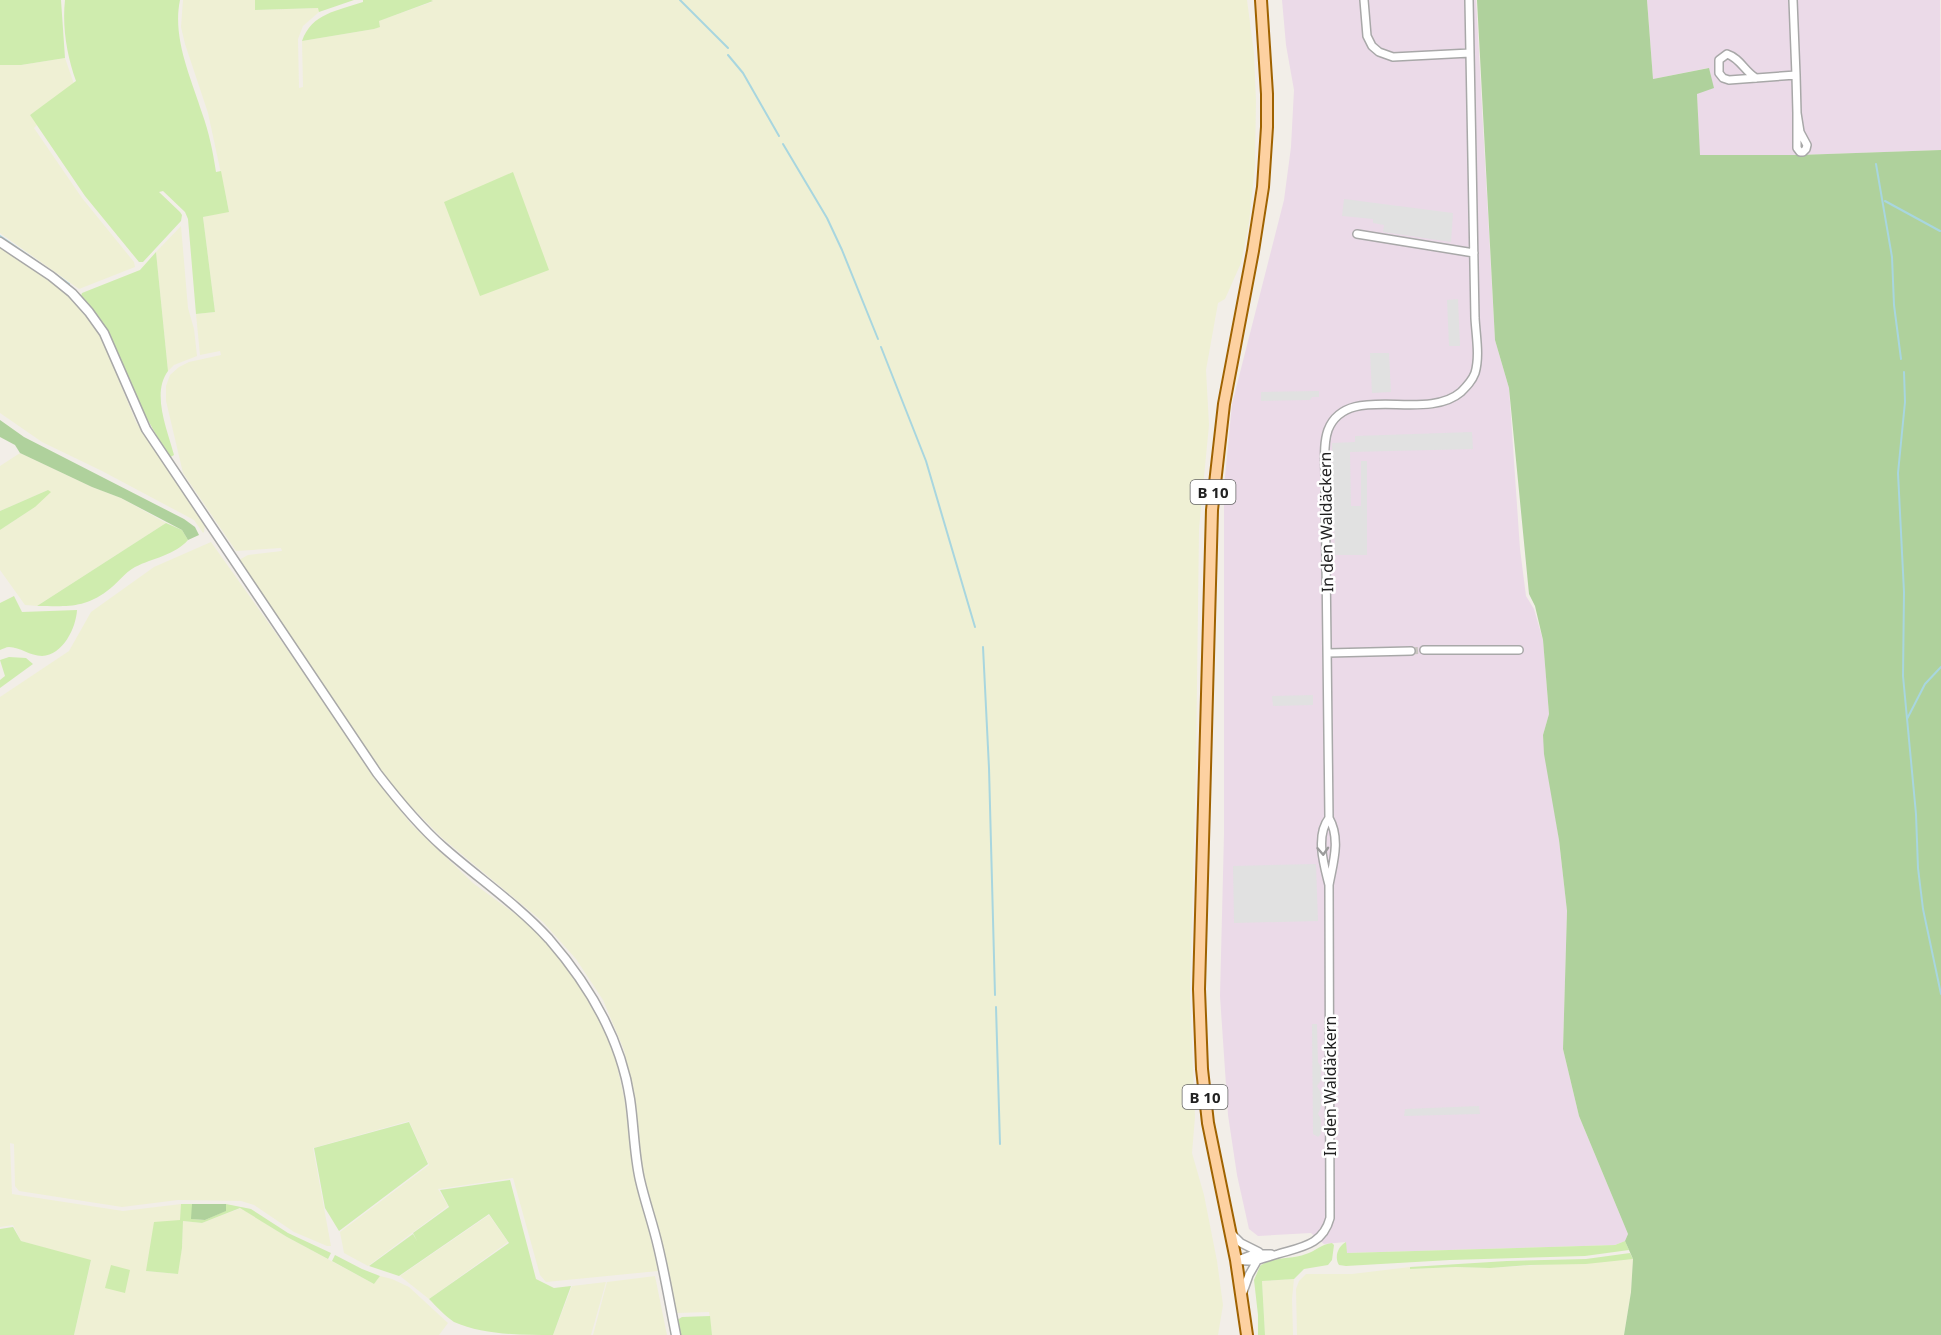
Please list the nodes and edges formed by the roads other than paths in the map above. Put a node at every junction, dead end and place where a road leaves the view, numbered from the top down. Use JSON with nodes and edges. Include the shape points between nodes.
{"nodes":[{"id":1,"x":1261,"y":0,"type":"edge"},
{"id":2,"x":1364,"y":0,"type":"edge"},
{"id":3,"x":1469,"y":0,"type":"edge"},
{"id":4,"x":1793,"y":0,"type":"edge"},
{"id":5,"x":1470,"y":54,"type":"junction"},
{"id":6,"x":1796,"y":75,"type":"junction"},
{"id":7,"x":1756,"y":78,"type":"junction"},
{"id":8,"x":1797,"y":113,"type":"junction"},
{"id":9,"x":1357,"y":234,"type":"dead end"},
{"id":10,"x":0,"y":242,"type":"edge"},
{"id":11,"x":1474,"y":253,"type":"junction"},
{"id":12,"x":1519,"y":650,"type":"dead end"},
{"id":13,"x":1412,"y":651,"type":"tunnel mouth"},
{"id":14,"x":1424,"y":651,"type":"tunnel mouth"},
{"id":15,"x":1328,"y":653,"type":"junction"},
{"id":16,"x":1329,"y":818,"type":"junction"},
{"id":17,"x":1329,"y":885,"type":"junction"},
{"id":18,"x":1231,"y":1233,"type":"junction"},
{"id":19,"x":1261,"y":1253,"type":"junction"},
{"id":20,"x":1277,"y":1254,"type":"junction"},
{"id":21,"x":1236,"y":1260,"type":"junction"},
{"id":22,"x":1257,"y":1261,"type":"junction"},
{"id":23,"x":1242,"y":1294,"type":"junction"},
{"id":24,"x":675,"y":1335,"type":"edge"},
{"id":25,"x":1247,"y":1335,"type":"edge"}],
"edges":[{"from":1,"to":18,"type":"main road","number":"B 10","via":[[1267,94],[1265,153],[1257,227],[1224,404],[1214,484],[1201,886],[1202,1069],[1212,1145]]},
{"from":2,"to":5,"type":"street","via":[[1366,36],[1379,52],[1393,57]]},
{"from":3,"to":5,"type":"street","name":"In den Waldäckern"},
{"from":4,"to":6,"type":"street"},
{"from":5,"to":11,"type":"street","name":"In den Waldäckern"},
{"from":6,"to":7,"type":"street"},
{"from":6,"to":8,"type":"street"},
{"from":7,"to":7,"type":"street","via":[[1723,78],[1719,60],[1728,54],[1734,56]]},
{"from":8,"to":8,"type":"street","via":[[1807,145],[1803,152],[1797,148]]},
{"from":9,"to":11,"type":"street"},
{"from":10,"to":24,"type":"street","via":[[72,293],[104,333],[146,429],[395,796],[441,846],[547,937],[585,985],[612,1035],[622,1064],[638,1170]]},
{"from":11,"to":15,"type":"street","name":"In den Waldäckern","via":[[1477,352],[1476,369],[1468,385],[1455,397],[1436,404],[1356,406],[1339,415],[1328,430]]},
{"from":12,"to":14,"type":"street"},
{"from":13,"to":15,"type":"street"},
{"from":15,"to":16,"type":"street","name":"In den Waldäckern"},
{"from":16,"to":17,"type":"street","name":"In den Waldäckern","via":[[1335,852]]},
{"from":16,"to":17,"type":"street","name":"In den Waldäckern","one_way":true,"via":[[1324,824],[1322,845]]},
{"from":17,"to":20,"type":"street","name":"In den Waldäckern","via":[[1330,1218],[1322,1236],[1311,1245]]},
{"from":18,"to":19,"type":"street"},
{"from":18,"to":21,"type":"main road","number":"B 10"},
{"from":19,"to":20,"type":"street","name":"In den Waldäckern"},
{"from":19,"to":21,"type":"street","name":"In den Waldäckern"},
{"from":20,"to":22,"type":"street","name":"In den Waldäckern"},
{"from":21,"to":22,"type":"street","name":"In den Waldäckern"},
{"from":21,"to":23,"type":"main road","number":"B 10"},
{"from":22,"to":23,"type":"street"},
{"from":23,"to":25,"type":"main road","number":"B 10"}]}
